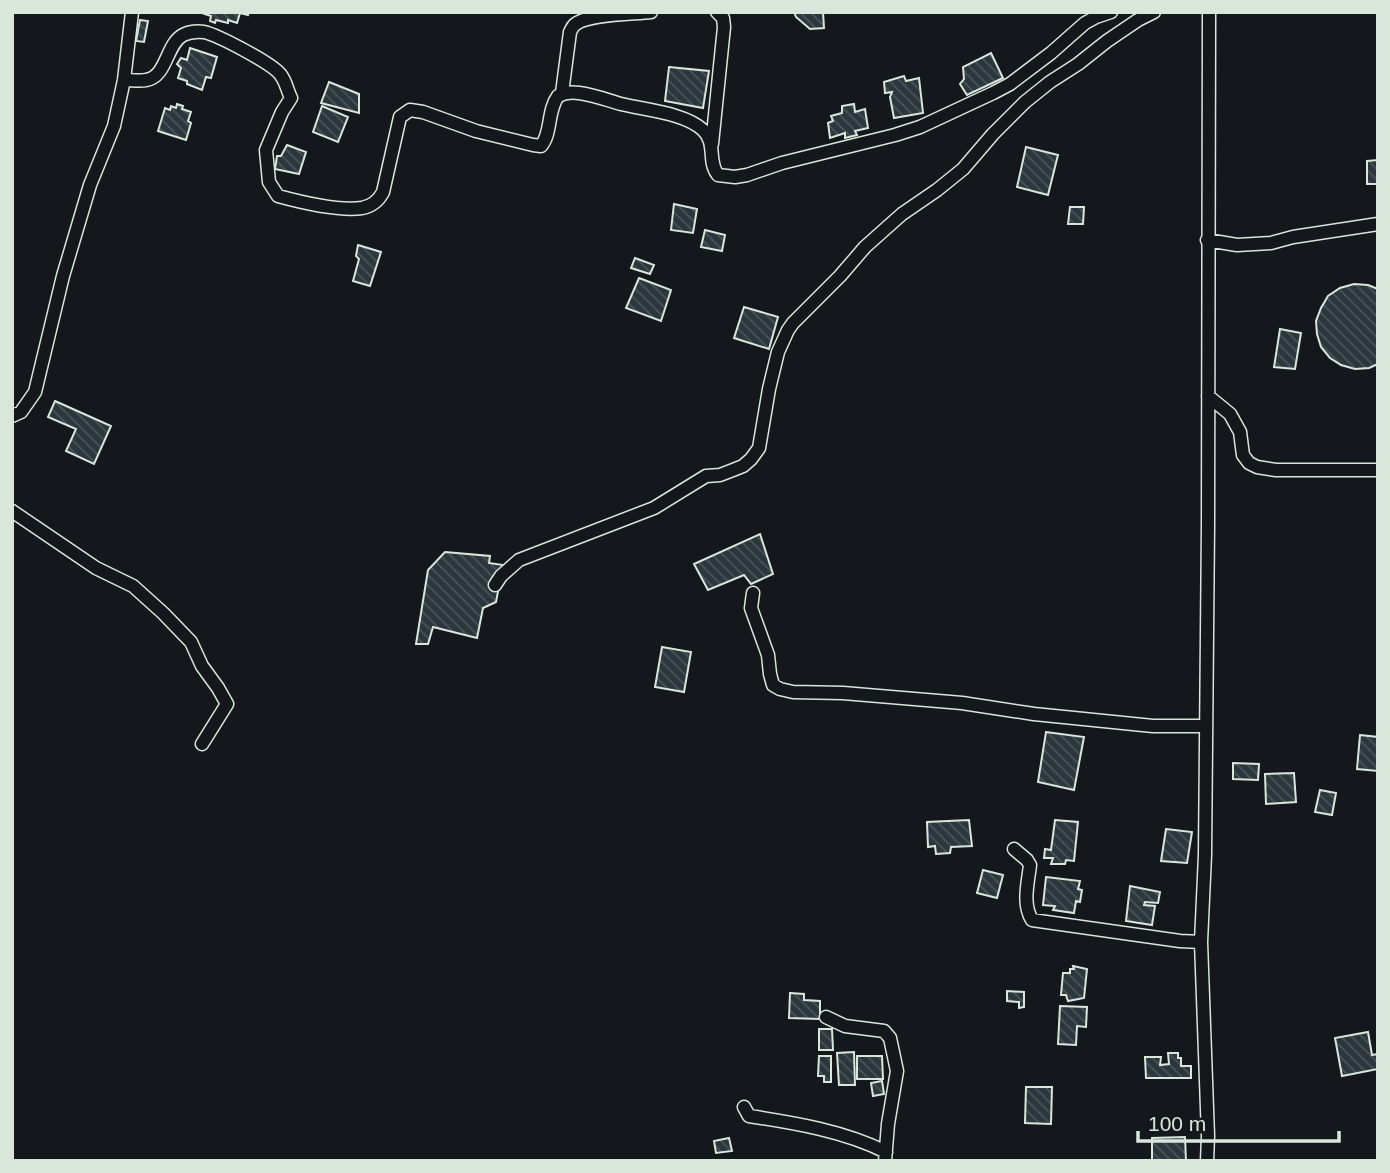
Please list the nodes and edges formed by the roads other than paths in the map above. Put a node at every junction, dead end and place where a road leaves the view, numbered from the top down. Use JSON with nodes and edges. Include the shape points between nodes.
{"nodes":[{"id":1,"x":132,"y":12,"type":"edge"},
{"id":2,"x":651,"y":12,"type":"edge"},
{"id":3,"x":716,"y":12,"type":"edge"},
{"id":4,"x":1111,"y":12,"type":"edge"},
{"id":5,"x":1154,"y":12,"type":"edge"},
{"id":6,"x":1209,"y":12,"type":"edge"},
{"id":7,"x":124,"y":80,"type":"junction"},
{"id":8,"x":562,"y":93,"type":"junction"},
{"id":9,"x":712,"y":144,"type":"junction"},
{"id":10,"x":1378,"y":224,"type":"edge"},
{"id":11,"x":1207,"y":240,"type":"junction"},
{"id":12,"x":1208,"y":397,"type":"junction"},
{"id":13,"x":12,"y":416,"type":"edge"},
{"id":14,"x":1378,"y":470,"type":"edge"},
{"id":15,"x":12,"y":510,"type":"edge"},
{"id":16,"x":495,"y":585,"type":"dead end"},
{"id":17,"x":753,"y":593,"type":"dead end"},
{"id":18,"x":1206,"y":726,"type":"junction"},
{"id":19,"x":202,"y":744,"type":"dead end"},
{"id":20,"x":1013,"y":849,"type":"dead end"},
{"id":21,"x":1201,"y":942,"type":"junction"},
{"id":22,"x":826,"y":1017,"type":"dead end"},
{"id":23,"x":744,"y":1107,"type":"dead end"},
{"id":24,"x":885,"y":1156,"type":"edge"},
{"id":25,"x":1207,"y":1161,"type":"edge"}],
"edges":[{"from":1,"to":7,"type":"street"},
{"from":2,"to":8,"type":"street","via":[[603,16],[574,25]]},
{"from":3,"to":9,"type":"street","via":[[724,27]]},
{"from":4,"to":9,"type":"street","via":[[1085,23],[1001,89],[895,135],[735,177],[714,170]]},
{"from":5,"to":16,"type":"street","via":[[1026,102],[963,169],[865,247],[793,323],[778,352],[759,448],[743,466],[706,476],[654,508],[519,560]]},
{"from":6,"to":11,"type":"street"},
{"from":7,"to":8,"type":"street","via":[[147,80],[159,73],[174,42],[191,31],[222,38],[278,71],[286,82],[291,98],[266,150],[269,182],[278,196],[353,208],[379,200],[405,112],[417,111],[541,145],[552,106]]},
{"from":7,"to":13,"type":"street","via":[[114,126],[90,185],[63,276],[35,392],[21,412]]},
{"from":8,"to":9,"type":"street","via":[[590,95],[682,119],[705,132]]},
{"from":10,"to":11,"type":"street","via":[[1271,243],[1237,245]]},
{"from":11,"to":12,"type":"street"},
{"from":12,"to":14,"type":"street","via":[[1230,414],[1240,432],[1243,455],[1257,467]]},
{"from":12,"to":18,"type":"street"},
{"from":15,"to":19,"type":"street","via":[[96,568],[133,586],[191,642],[227,704]]},
{"from":17,"to":18,"type":"street","via":[[751,608],[773,685],[780,689],[949,702],[1153,726]]},
{"from":18,"to":21,"type":"street"},
{"from":20,"to":21,"type":"street","via":[[1030,865],[1027,905],[1032,920]]},
{"from":21,"to":25,"type":"street"},
{"from":22,"to":24,"type":"street","via":[[845,1026],[884,1031],[890,1038],[897,1071]]},
{"from":23,"to":24,"type":"street","via":[[749,1116],[831,1132],[870,1144]]}]}
